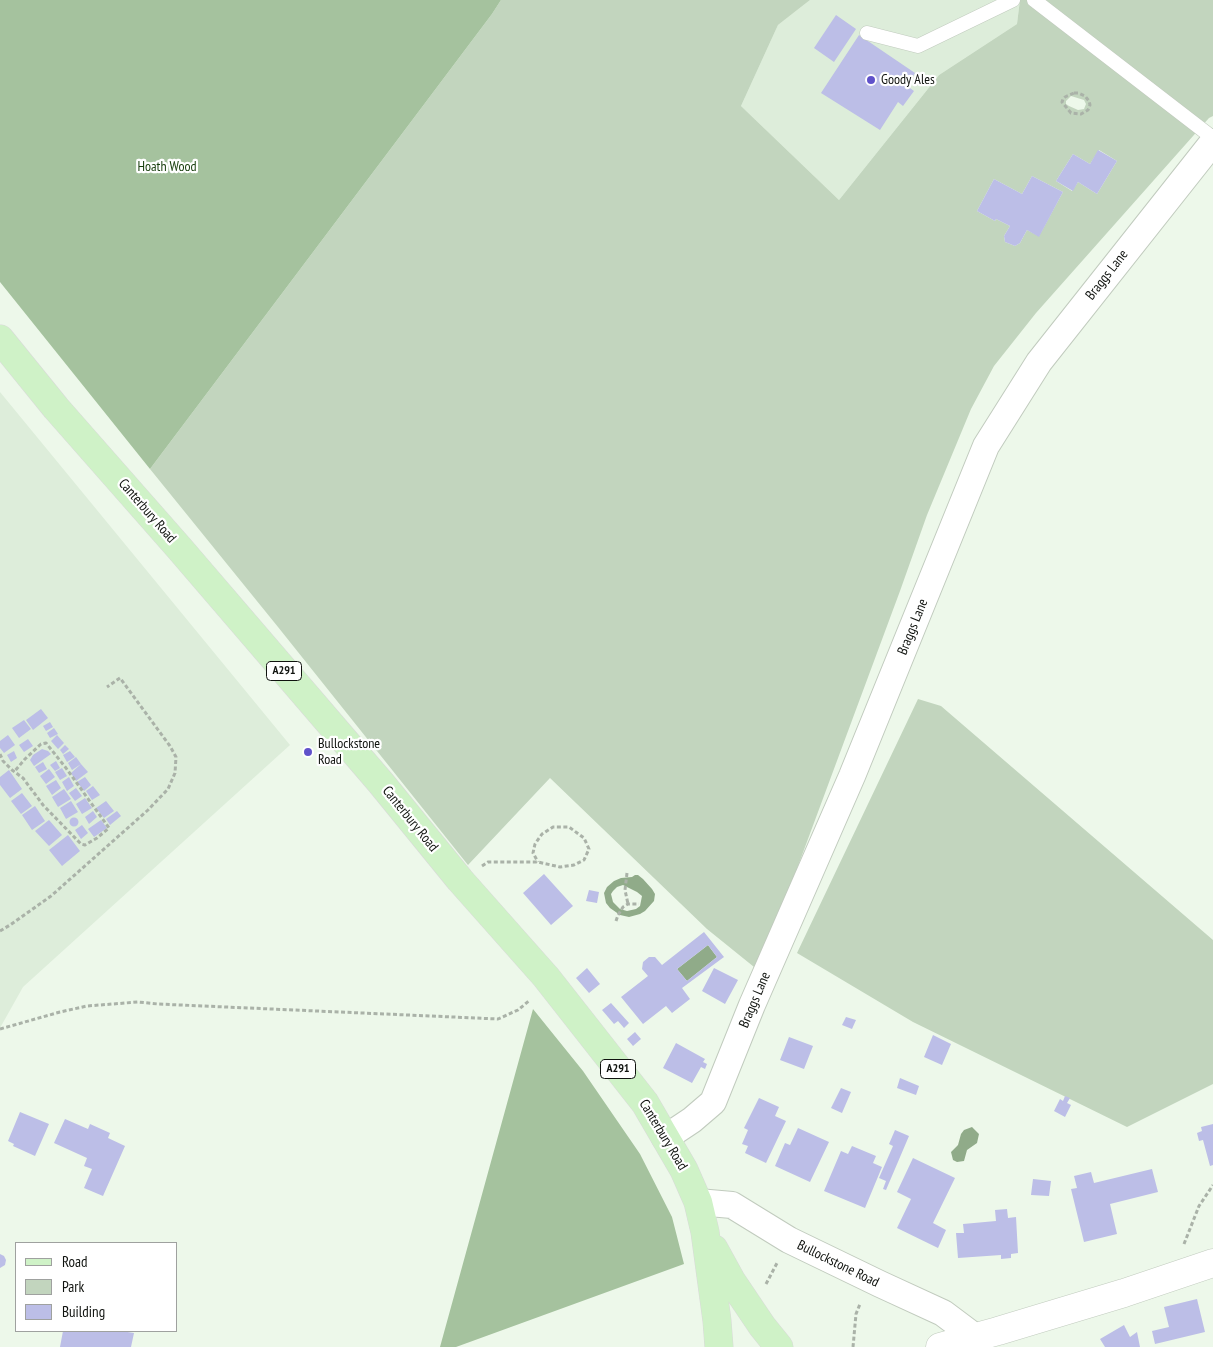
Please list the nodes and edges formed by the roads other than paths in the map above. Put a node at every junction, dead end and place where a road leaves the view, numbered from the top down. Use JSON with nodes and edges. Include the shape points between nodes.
{"nodes":[{"id":1,"x":1013,"y":0,"type":"edge"},
{"id":2,"x":1034,"y":0,"type":"edge"},
{"id":3,"x":867,"y":33,"type":"dead end"},
{"id":4,"x":1213,"y":138,"type":"edge"},
{"id":5,"x":1213,"y":142,"type":"edge"},
{"id":6,"x":0,"y":339,"type":"edge"},
{"id":7,"x":665,"y":1138,"type":"junction"},
{"id":8,"x":698,"y":1202,"type":"junction"},
{"id":9,"x":706,"y":1232,"type":"junction"},
{"id":10,"x":1213,"y":1264,"type":"edge"},
{"id":11,"x":975,"y":1337,"type":"junction"},
{"id":12,"x":719,"y":1347,"type":"edge"},
{"id":13,"x":779,"y":1347,"type":"edge"},
{"id":14,"x":940,"y":1347,"type":"edge"}],
"edges":[{"from":1,"to":3,"type":"lane","via":[[918,46]]},
{"from":2,"to":4,"type":"lane"},
{"from":5,"to":7,"type":"street","name":"Braggs Lane","via":[[1039,362],[986,446],[852,776],[712,1102]]},
{"from":6,"to":7,"type":"main road","name":"Canterbury Road","number":"A291","via":[[546,977],[645,1103]]},
{"from":7,"to":8,"type":"main road","name":"Canterbury Road","number":"A291"},
{"from":8,"to":9,"type":"main road","name":"Canterbury Road","number":"A291"},
{"from":8,"to":11,"type":"street","name":"Bullockstone Road","via":[[732,1205],[789,1240],[943,1313]]},
{"from":9,"to":12,"type":"main road","name":"Canterbury Road","number":"A291"},
{"from":9,"to":13,"type":"main road","name":"Canterbury Road","number":"A291","via":[[731,1280]]},
{"from":10,"to":11,"type":"street"},
{"from":11,"to":14,"type":"street"}]}
